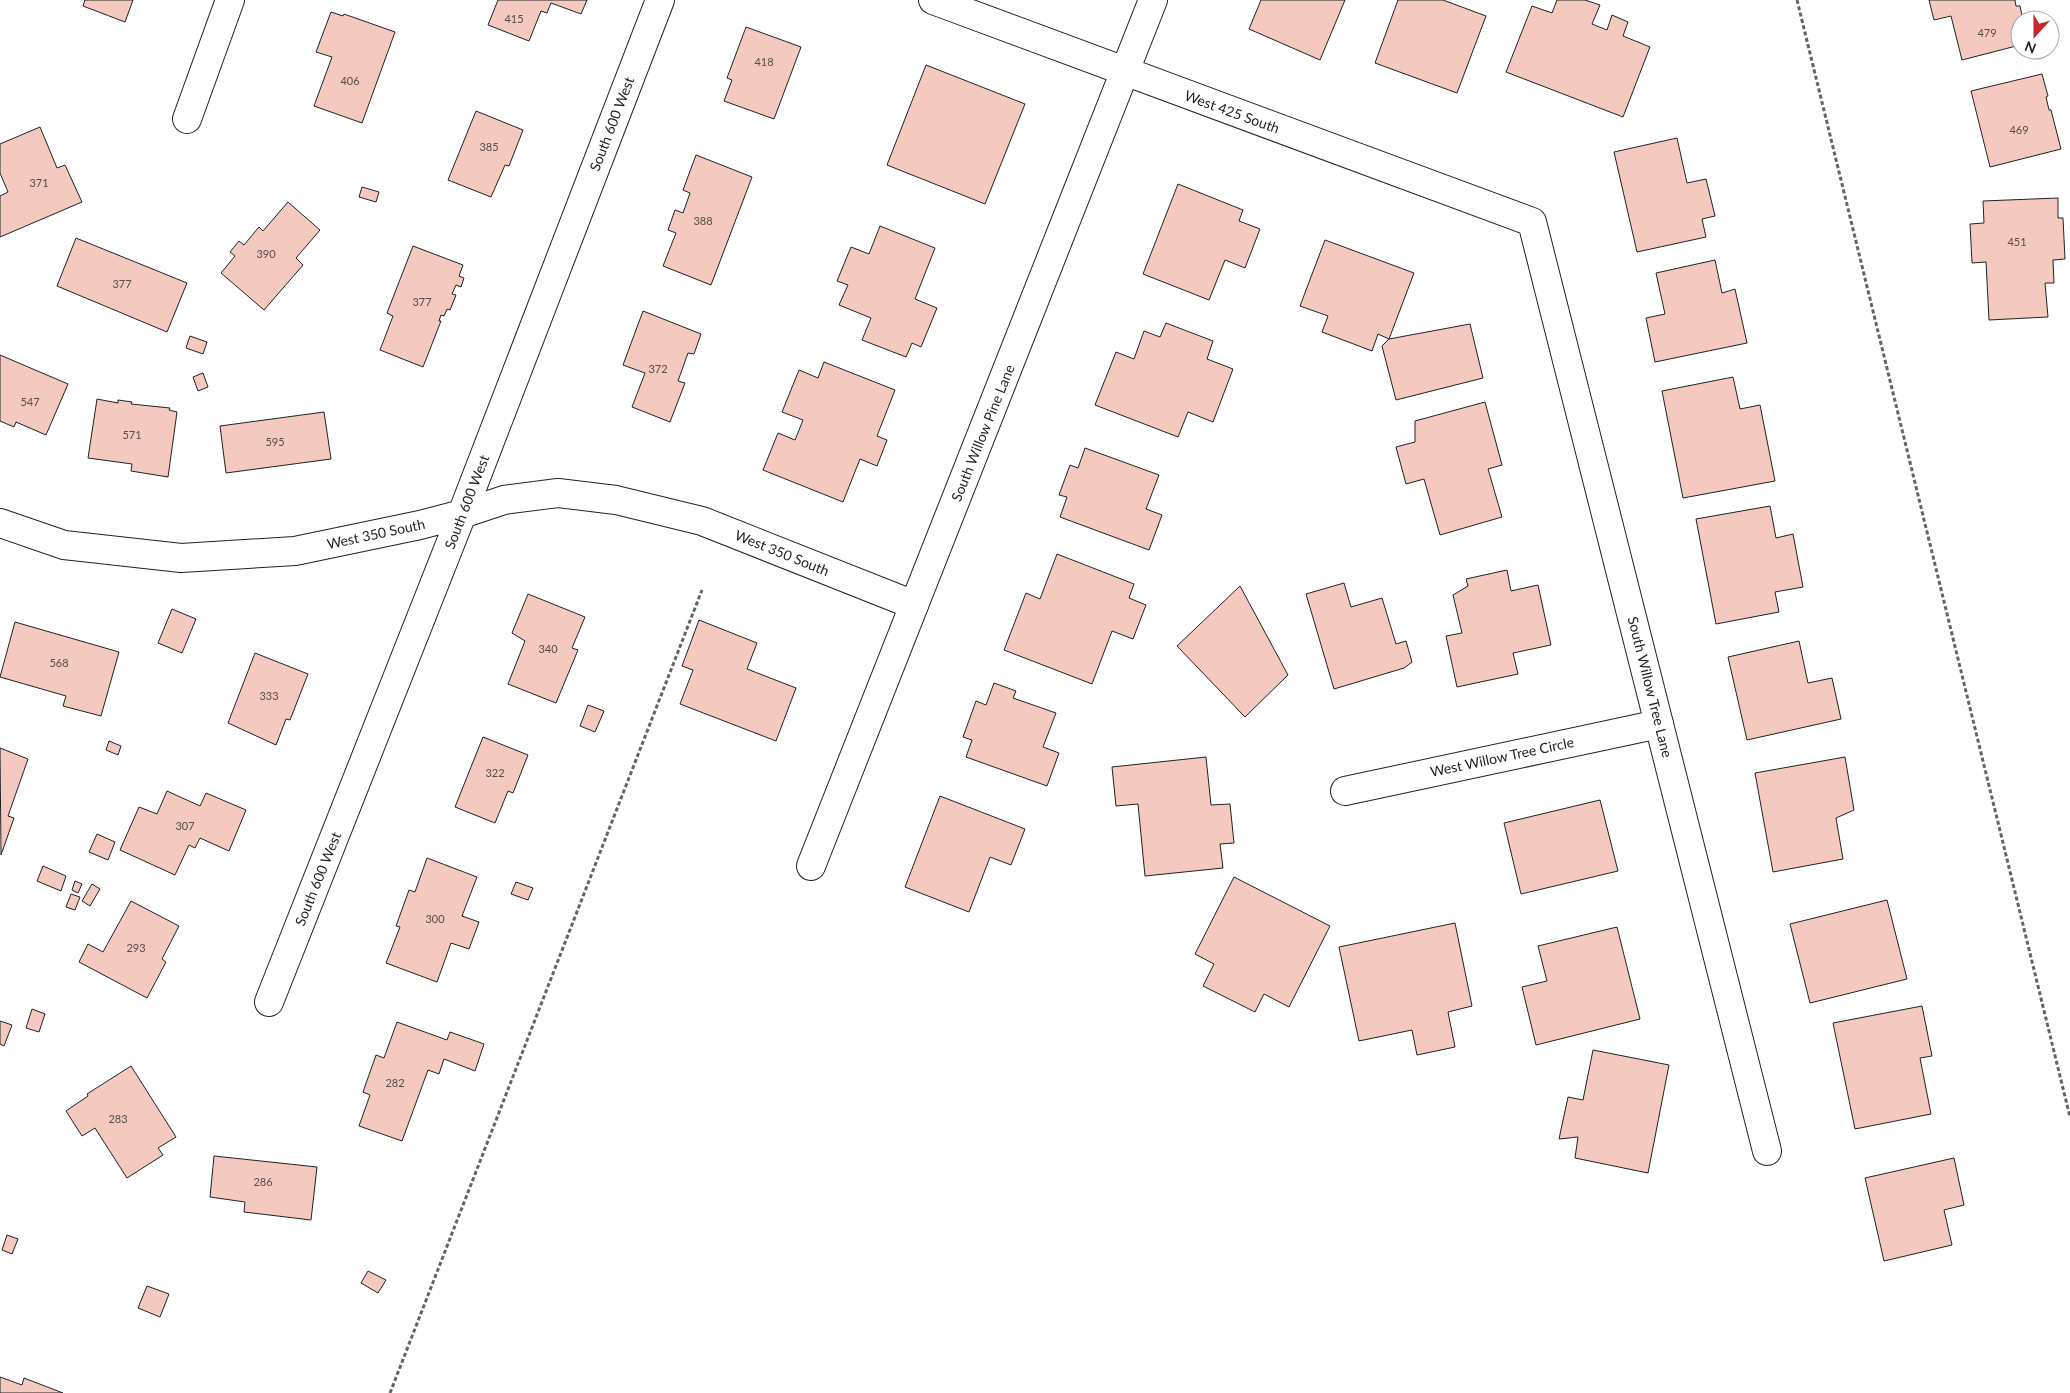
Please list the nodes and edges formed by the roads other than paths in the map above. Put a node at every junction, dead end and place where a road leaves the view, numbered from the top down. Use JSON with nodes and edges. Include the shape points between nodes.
{"nodes":[{"id":1,"x":230,"y":0,"type":"edge"},
{"id":2,"x":660,"y":0,"type":"edge"},
{"id":3,"x":933,"y":0,"type":"edge"},
{"id":4,"x":1153,"y":0,"type":"edge"},
{"id":5,"x":1126,"y":72,"type":"junction"},
{"id":6,"x":187,"y":119,"type":"dead end"},
{"id":7,"x":1532,"y":222,"type":"joint"},
{"id":8,"x":462,"y":514,"type":"junction"},
{"id":9,"x":0,"y":523,"type":"edge"},
{"id":10,"x":914,"y":605,"type":"junction"},
{"id":11,"x":1659,"y":724,"type":"junction"},
{"id":12,"x":1345,"y":791,"type":"dead end"},
{"id":13,"x":811,"y":866,"type":"dead end"},
{"id":14,"x":269,"y":1002,"type":"dead end"},
{"id":15,"x":1767,"y":1151,"type":"dead end"}],
"edges":[{"from":1,"to":6,"type":"street"},
{"from":2,"to":8,"type":"street","name":"South 600 West"},
{"from":3,"to":5,"type":"street","name":"West 425 South"},
{"from":4,"to":5,"type":"street","name":"South Willow Pine Lane"},
{"from":5,"to":7,"type":"street","name":"West 425 South"},
{"from":5,"to":10,"type":"street","name":"South Willow Pine Lane"},
{"from":7,"to":11,"type":"street","name":"South Willow Tree Lane"},
{"from":8,"to":9,"type":"street","name":"West 350 South","via":[[295,551],[181,558],[64,545]]},
{"from":8,"to":10,"type":"street","name":"West 350 South","via":[[504,500],[558,493],[616,500],[702,521]]},
{"from":8,"to":14,"type":"street","name":"South 600 West"},
{"from":10,"to":13,"type":"street","name":"South Willow Pine Lane"},
{"from":11,"to":12,"type":"street","name":"West Willow Tree Circle"},
{"from":11,"to":15,"type":"street","name":"South Willow Tree Lane"}]}
